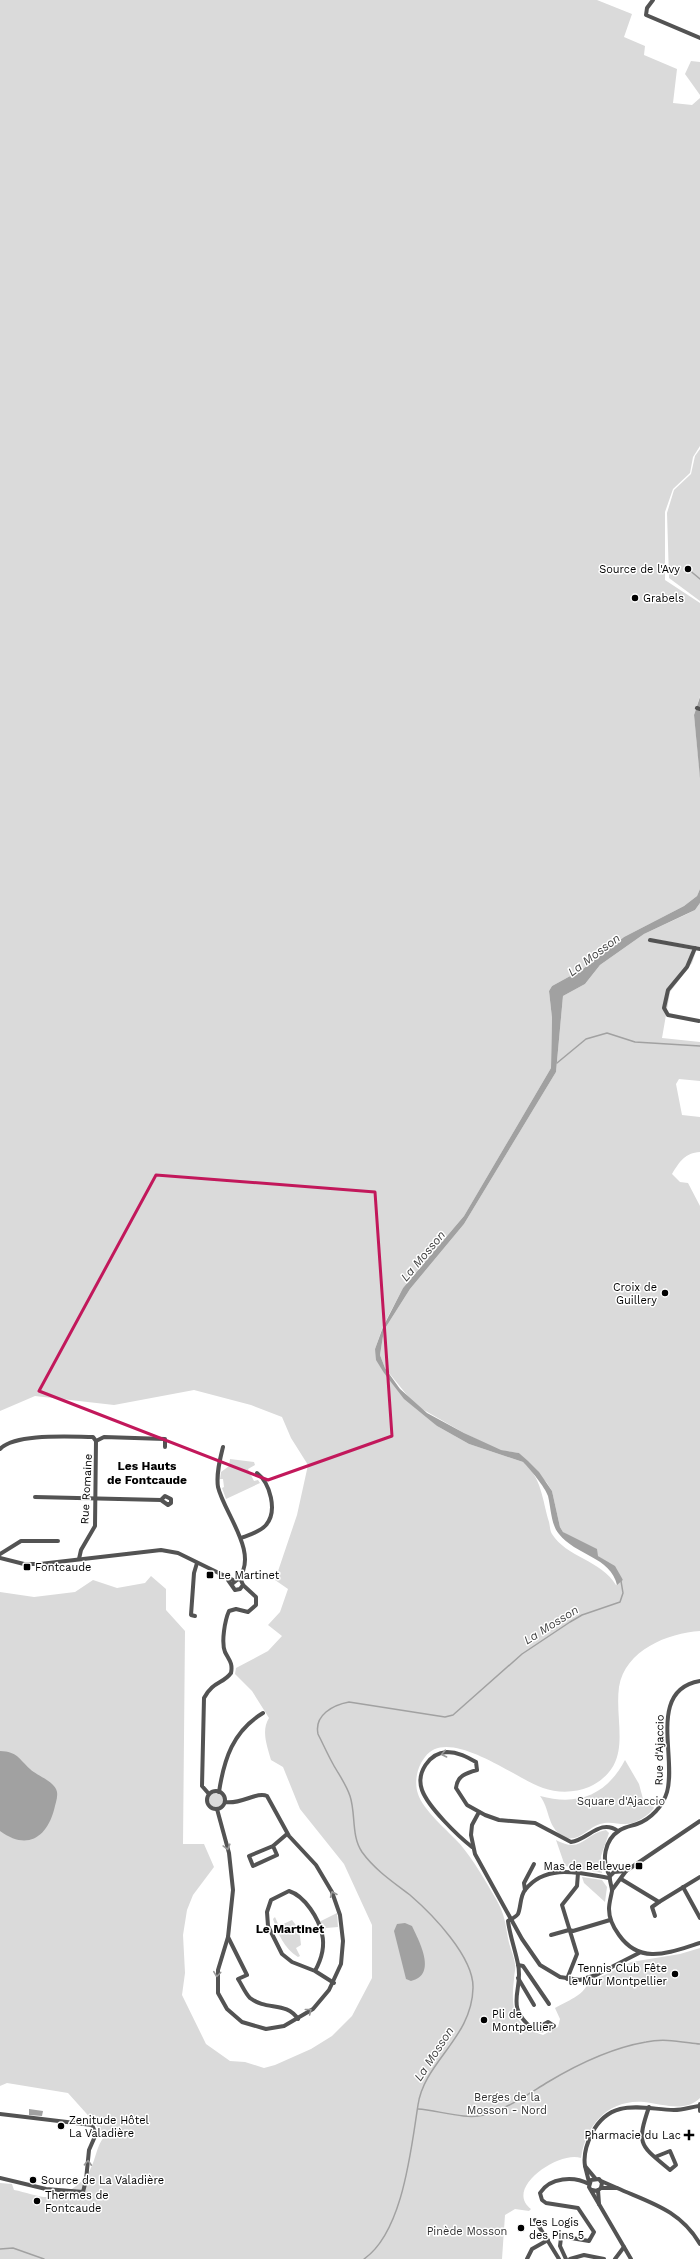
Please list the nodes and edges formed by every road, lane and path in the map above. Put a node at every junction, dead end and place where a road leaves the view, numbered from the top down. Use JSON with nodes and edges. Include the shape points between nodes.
{"nodes":[{"id":1,"x":653,"y":0,"type":"edge"},
{"id":2,"x":700,"y":38,"type":"edge"},
{"id":3,"x":650,"y":940,"type":"dead end"},
{"id":4,"x":695,"y":948,"type":"junction"},
{"id":5,"x":700,"y":949,"type":"edge"},
{"id":6,"x":699,"y":1020,"type":"dead end"},
{"id":7,"x":96,"y":1441,"type":"junction"},
{"id":8,"x":165,"y":1447,"type":"dead end"},
{"id":9,"x":223,"y":1447,"type":"dead end"},
{"id":10,"x":0,"y":1449,"type":"edge"},
{"id":11,"x":257,"y":1473,"type":"dead end"},
{"id":12,"x":35,"y":1497,"type":"dead end"},
{"id":13,"x":96,"y":1498,"type":"junction"},
{"id":14,"x":161,"y":1500,"type":"dead end"},
{"id":15,"x":241,"y":1538,"type":"junction"},
{"id":16,"x":58,"y":1541,"type":"dead end"},
{"id":17,"x":0,"y":1554,"type":"edge"},
{"id":18,"x":0,"y":1558,"type":"edge"},
{"id":19,"x":79,"y":1559,"type":"junction"},
{"id":20,"x":197,"y":1563,"type":"junction"},
{"id":21,"x":236,"y":1581,"type":"junction"},
{"id":22,"x":242,"y":1587,"type":"junction"},
{"id":23,"x":195,"y":1616,"type":"dead end"},
{"id":24,"x":700,"y":1681,"type":"edge"},
{"id":25,"x":263,"y":1713,"type":"dead end"},
{"id":26,"x":219,"y":1792,"type":"junction"},
{"id":27,"x":209,"y":1794,"type":"junction"},
{"id":28,"x":225,"y":1802,"type":"junction"},
{"id":29,"x":217,"y":1809,"type":"junction"},
{"id":30,"x":479,"y":1812,"type":"junction"},
{"id":31,"x":700,"y":1821,"type":"edge"},
{"id":32,"x":618,"y":1831,"type":"junction"},
{"id":33,"x":287,"y":1834,"type":"junction"},
{"id":34,"x":273,"y":1846,"type":"junction"},
{"id":35,"x":472,"y":1848,"type":"junction"},
{"id":36,"x":534,"y":1864,"type":"dead end"},
{"id":37,"x":626,"y":1871,"type":"junction"},
{"id":38,"x":616,"y":1872,"type":"junction"},
{"id":39,"x":578,"y":1873,"type":"junction"},
{"id":40,"x":700,"y":1877,"type":"edge"},
{"id":41,"x":610,"y":1878,"type":"junction"},
{"id":42,"x":621,"y":1878,"type":"junction"},
{"id":43,"x":617,"y":1883,"type":"junction"},
{"id":44,"x":683,"y":1887,"type":"junction"},
{"id":45,"x":525,"y":1890,"type":"junction"},
{"id":46,"x":612,"y":1890,"type":"junction"},
{"id":47,"x":659,"y":1902,"type":"junction"},
{"id":48,"x":655,"y":1916,"type":"dead end"},
{"id":49,"x":512,"y":1918,"type":"junction"},
{"id":50,"x":700,"y":1918,"type":"edge"},
{"id":51,"x":610,"y":1920,"type":"junction"},
{"id":52,"x":569,"y":1930,"type":"junction"},
{"id":53,"x":551,"y":1935,"type":"dead end"},
{"id":54,"x":228,"y":1937,"type":"junction"},
{"id":55,"x":700,"y":1943,"type":"edge"},
{"id":56,"x":639,"y":1953,"type":"junction"},
{"id":57,"x":518,"y":1965,"type":"junction"},
{"id":58,"x":315,"y":1970,"type":"junction"},
{"id":59,"x":518,"y":1978,"type":"junction"},
{"id":60,"x":567,"y":1979,"type":"junction"},
{"id":61,"x":334,"y":1983,"type":"junction"},
{"id":62,"x":549,"y":2004,"type":"dead end"},
{"id":63,"x":534,"y":2005,"type":"dead end"},
{"id":64,"x":298,"y":2019,"type":"junction"},
{"id":65,"x":534,"y":2030,"type":"dead end"},
{"id":66,"x":649,"y":2107,"type":"junction"},
{"id":67,"x":700,"y":2107,"type":"edge"},
{"id":68,"x":0,"y":2114,"type":"edge"},
{"id":69,"x":655,"y":2156,"type":"junction"},
{"id":70,"x":585,"y":2166,"type":"junction"},
{"id":71,"x":586,"y":2171,"type":"junction"},
{"id":72,"x":0,"y":2178,"type":"edge"},
{"id":73,"x":595,"y":2178,"type":"junction"},
{"id":74,"x":579,"y":2180,"type":"junction"},
{"id":75,"x":601,"y":2181,"type":"junction"},
{"id":76,"x":589,"y":2183,"type":"junction"},
{"id":77,"x":617,"y":2188,"type":"junction"},
{"id":78,"x":600,"y":2189,"type":"junction"},
{"id":79,"x":592,"y":2190,"type":"junction"},
{"id":80,"x":600,"y":2206,"type":"junction"},
{"id":81,"x":535,"y":2220,"type":"dead end"},
{"id":82,"x":548,"y":2240,"type":"junction"},
{"id":83,"x":700,"y":2244,"type":"edge"},
{"id":84,"x":624,"y":2247,"type":"junction"},
{"id":85,"x":527,"y":2259,"type":"edge"},
{"id":86,"x":559,"y":2259,"type":"edge"},
{"id":87,"x":566,"y":2259,"type":"edge"},
{"id":88,"x":570,"y":2259,"type":"edge"},
{"id":89,"x":604,"y":2259,"type":"edge"},
{"id":90,"x":615,"y":2259,"type":"edge"},
{"id":91,"x":631,"y":2259,"type":"edge"}],
"edges":[{"from":1,"to":2,"type":"street","via":[[647,8],[646,15]]},
{"from":3,"to":4,"type":"street"},
{"from":4,"to":5,"type":"street"},
{"from":4,"to":6,"type":"street","via":[[687,967],[668,990],[664,1008],[668,1016]]},
{"from":7,"to":8,"type":"street","via":[[104,1437],[165,1439]]},
{"from":7,"to":10,"type":"street","via":[[93,1437],[46,1436],[5,1444]]},
{"from":7,"to":13,"type":"street","name":"Rue Romaine"},
{"from":9,"to":15,"type":"street","via":[[218,1485]]},
{"from":11,"to":15,"type":"street","via":[[262,1477],[271,1496],[268,1522],[262,1529]]},
{"from":12,"to":13,"type":"street"},
{"from":13,"to":14,"type":"street"},
{"from":13,"to":19,"type":"street","name":"Rue Romaine","via":[[95,1526],[81,1550]]},
{"from":15,"to":21,"type":"street","via":[[245,1564]]},
{"from":16,"to":17,"type":"street","via":[[21,1541]]},
{"from":18,"to":19,"type":"street","via":[[24,1564]]},
{"from":19,"to":20,"type":"street","via":[[161,1550],[178,1553]]},
{"from":20,"to":21,"type":"street"},
{"from":20,"to":23,"type":"street","via":[[191,1615]]},
{"from":21,"to":22,"type":"street"},
{"from":21,"to":22,"type":"street","via":[[235,1590]]},
{"from":22,"to":27,"type":"street","via":[[256,1597],[255,1608],[248,1612],[231,1609],[227,1615],[225,1648],[232,1662],[231,1673],[211,1687],[204,1698],[202,1786]]},
{"from":24,"to":32,"type":"street","name":"Rue d'Ajaccio","via":[[684,1687],[671,1702],[667,1720],[669,1782],[663,1802],[654,1814],[644,1821]]},
{"from":25,"to":26,"type":"street","via":[[250,1722],[230,1746]]},
{"from":26,"to":27,"type":"street"},
{"from":26,"to":28,"type":"street"},
{"from":27,"to":29,"type":"street","via":[[209,1806]]},
{"from":28,"to":29,"type":"street"},
{"from":28,"to":33,"type":"street","via":[[238,1803],[265,1795]]},
{"from":29,"to":54,"type":"street","one_way":true,"via":[[233,1879]]},
{"from":30,"to":32,"type":"street","via":[[498,1820],[535,1823],[571,1842],[599,1828],[613,1828]]},
{"from":30,"to":35,"type":"street","via":[[472,1826]]},
{"from":30,"to":35,"type":"street","one_way":true,"via":[[467,1805],[456,1788],[456,1782],[461,1777],[477,1770],[476,1762],[466,1756],[446,1752],[432,1758],[426,1764],[420,1778],[422,1790],[431,1806]]},
{"from":31,"to":37,"type":"street"},
{"from":32,"to":41,"type":"street","via":[[606,1849],[605,1866]]},
{"from":33,"to":34,"type":"street"},
{"from":61,"to":33,"type":"street","one_way":true,"via":[[343,1951],[338,1906],[321,1872]]},
{"from":34,"to":34,"type":"street","via":[[249,1856],[253,1866],[277,1855]]},
{"from":35,"to":49,"type":"street"},
{"from":36,"to":45,"type":"street","via":[[524,1883]]},
{"from":37,"to":38,"type":"street"},
{"from":37,"to":42,"type":"street"},
{"from":38,"to":41,"type":"street"},
{"from":38,"to":42,"type":"street"},
{"from":39,"to":41,"type":"street"},
{"from":39,"to":45,"type":"street","via":[[550,1872]]},
{"from":39,"to":52,"type":"street","via":[[577,1886],[562,1905]]},
{"from":40,"to":44,"type":"street"},
{"from":41,"to":43,"type":"street"},
{"from":41,"to":46,"type":"street"},
{"from":42,"to":43,"type":"street"},
{"from":42,"to":47,"type":"street"},
{"from":43,"to":46,"type":"street"},
{"from":44,"to":47,"type":"street"},
{"from":44,"to":50,"type":"street"},
{"from":45,"to":49,"type":"street","via":[[518,1914]]},
{"from":46,"to":51,"type":"street"},
{"from":47,"to":48,"type":"street","via":[[652,1907]]},
{"from":49,"to":57,"type":"street","via":[[508,1921],[510,1937]]},
{"from":49,"to":60,"type":"street","via":[[540,1965],[551,1973]]},
{"from":51,"to":52,"type":"street"},
{"from":51,"to":56,"type":"street","via":[[622,1940]]},
{"from":52,"to":53,"type":"street"},
{"from":52,"to":60,"type":"street","via":[[577,1954]]},
{"from":54,"to":64,"type":"street","via":[[247,1975],[238,1979],[246,1993],[262,2004],[293,2011]]},
{"from":54,"to":64,"type":"street","one_way":true,"via":[[216,1979],[220,1997],[230,2013],[249,2026],[266,2029],[284,2026]]},
{"from":55,"to":56,"type":"street","via":[[665,1953]]},
{"from":56,"to":60,"type":"street","via":[[588,1978]]},
{"from":57,"to":59,"type":"street"},
{"from":57,"to":62,"type":"street","via":[[523,1966]]},
{"from":58,"to":58,"type":"street","via":[[292,1962],[278,1949],[267,1921],[271,1900],[289,1891],[301,1896],[306,1902],[322,1934],[322,1952]]},
{"from":58,"to":61,"type":"street"},
{"from":59,"to":63,"type":"street"},
{"from":59,"to":65,"type":"street","via":[[518,2010],[524,2022]]},
{"from":64,"to":61,"type":"street","one_way":true,"via":[[313,2009]]},
{"from":66,"to":67,"type":"street","via":[[682,2110]]},
{"from":66,"to":69,"type":"street","via":[[640,2136],[648,2151]]},
{"from":66,"to":70,"type":"street","via":[[625,2108],[600,2122],[589,2139],[584,2154]]},
{"from":72,"to":68,"type":"street","one_way":true,"via":[[46,2189],[83,2192],[87,2178],[88,2155],[96,2134],[92,2125]]},
{"from":69,"to":69,"type":"street","via":[[669,2151],[673,2153],[676,2165],[670,2170]]},
{"from":70,"to":71,"type":"street"},
{"from":70,"to":73,"type":"street"},
{"from":71,"to":74,"type":"street"},
{"from":71,"to":76,"type":"street"},
{"from":73,"to":75,"type":"street"},
{"from":73,"to":76,"type":"street"},
{"from":74,"to":76,"type":"street"},
{"from":74,"to":87,"type":"street","via":[[561,2179],[543,2188],[540,2195],[546,2203],[578,2208],[594,2232],[589,2240],[565,2236],[561,2238],[560,2246]]},
{"from":75,"to":77,"type":"street"},
{"from":75,"to":78,"type":"street"},
{"from":76,"to":79,"type":"street"},
{"from":77,"to":78,"type":"street"},
{"from":77,"to":83,"type":"street","via":[[668,2209],[688,2227]]},
{"from":78,"to":79,"type":"street"},
{"from":78,"to":80,"type":"street"},
{"from":79,"to":80,"type":"street"},
{"from":80,"to":84,"type":"street"},
{"from":81,"to":82,"type":"street"},
{"from":82,"to":85,"type":"street","via":[[532,2249]]},
{"from":82,"to":86,"type":"street"},
{"from":84,"to":90,"type":"street"},
{"from":84,"to":91,"type":"street"},
{"from":88,"to":89,"type":"street","via":[[584,2255]]}]}
